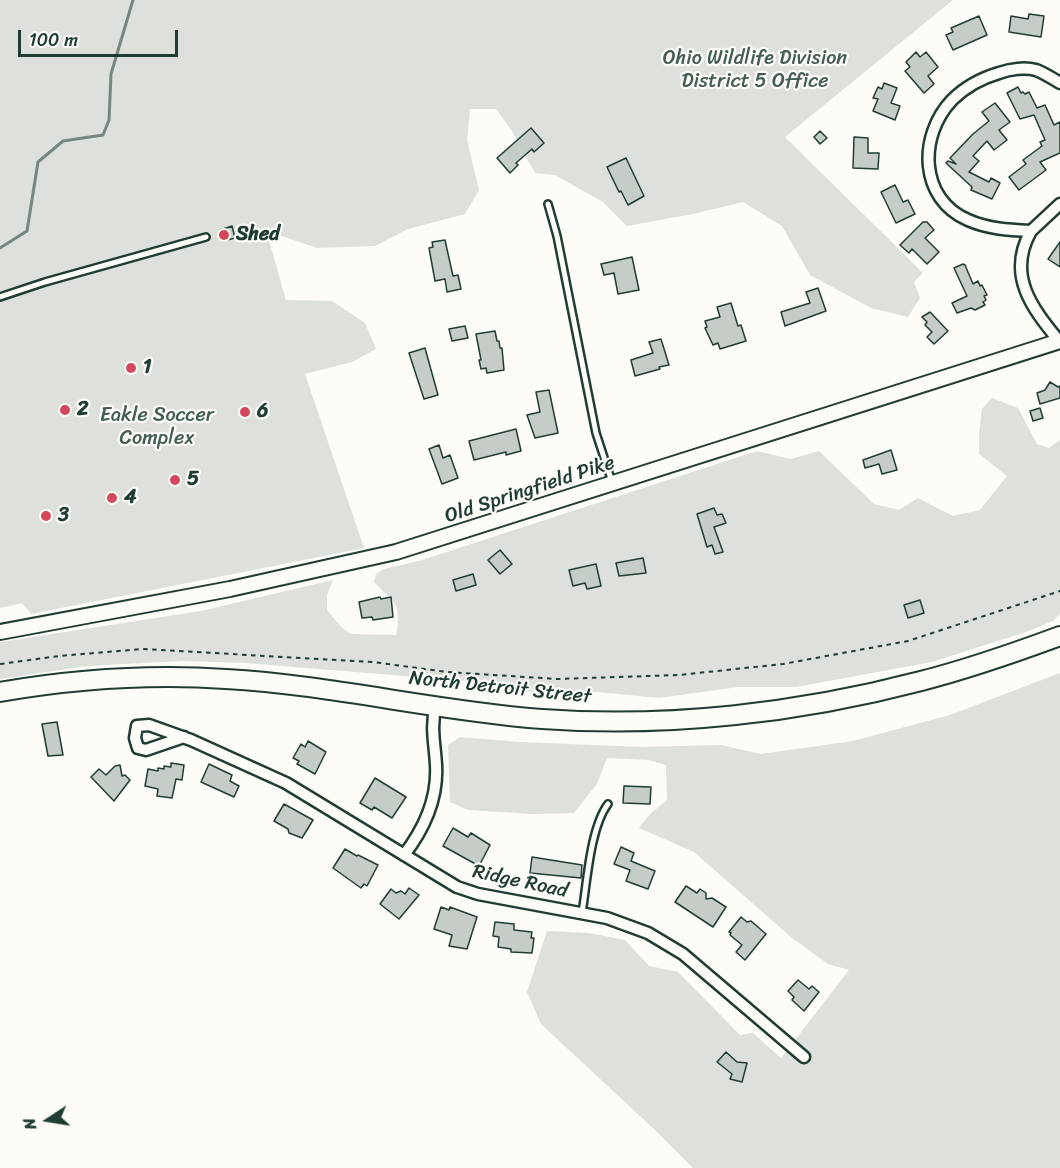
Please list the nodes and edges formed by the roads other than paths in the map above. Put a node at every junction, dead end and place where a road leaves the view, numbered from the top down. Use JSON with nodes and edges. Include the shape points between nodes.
{"nodes":[{"id":1,"x":1060,"y":83,"type":"edge"},
{"id":2,"x":548,"y":204,"type":"dead end"},
{"id":3,"x":1060,"y":204,"type":"edge"},
{"id":4,"x":1031,"y":231,"type":"junction"},
{"id":5,"x":206,"y":237,"type":"dead end"},
{"id":6,"x":0,"y":297,"type":"edge"},
{"id":7,"x":1060,"y":341,"type":"edge"},
{"id":8,"x":613,"y":484,"type":"junction"},
{"id":9,"x":0,"y":633,"type":"edge"},
{"id":10,"x":1060,"y":636,"type":"edge"},
{"id":11,"x":0,"y":692,"type":"edge"},
{"id":12,"x":436,"y":705,"type":"junction"},
{"id":13,"x":184,"y":737,"type":"dead end"},
{"id":14,"x":608,"y":804,"type":"dead end"},
{"id":15,"x":404,"y":855,"type":"junction"},
{"id":16,"x":582,"y":914,"type":"junction"},
{"id":17,"x":804,"y":1057,"type":"dead end"}],
"edges":[{"from":1,"to":4,"type":"street","via":[[1027,69],[1005,71],[978,81],[944,109],[929,147],[934,188],[957,215],[982,225]]},
{"from":2,"to":8,"type":"lane","via":[[596,433]]},
{"from":3,"to":4,"type":"street"},
{"from":4,"to":7,"type":"street","via":[[1021,265],[1027,295],[1037,315]]},
{"from":5,"to":6,"type":"lane"},
{"from":7,"to":8,"type":"street","name":"Old Springfield Pike"},
{"from":8,"to":9,"type":"street","name":"Old Springfield Pike","via":[[389,554]]},
{"from":10,"to":12,"type":"highway","name":"North Detroit Street","via":[[914,683],[758,712],[597,720],[512,716]]},
{"from":11,"to":12,"type":"highway","name":"North Detroit Street","via":[[72,681],[170,677],[250,681]]},
{"from":12,"to":15,"type":"street","via":[[432,729],[434,796],[426,821]]},
{"from":13,"to":15,"type":"street","name":"Ridge Road","via":[[286,783]]},
{"from":14,"to":16,"type":"lane","via":[[595,831]]},
{"from":15,"to":16,"type":"street","name":"Ridge Road","via":[[446,881],[478,894]]},
{"from":16,"to":17,"type":"street","name":"Ridge Road","via":[[629,925],[666,943]]}]}
